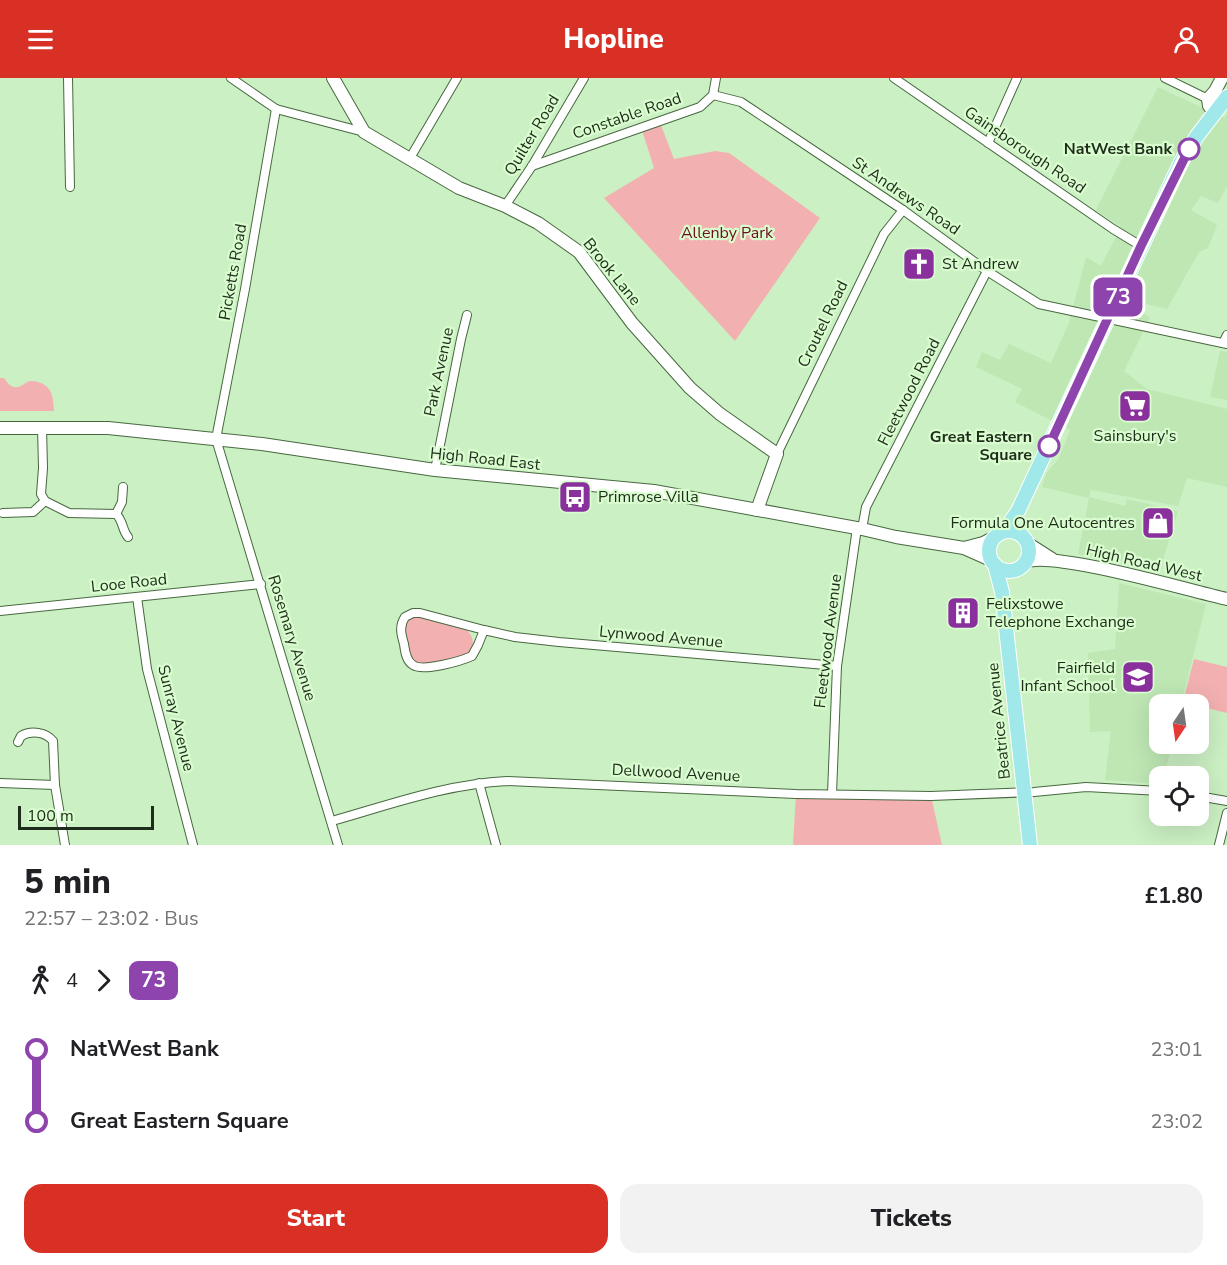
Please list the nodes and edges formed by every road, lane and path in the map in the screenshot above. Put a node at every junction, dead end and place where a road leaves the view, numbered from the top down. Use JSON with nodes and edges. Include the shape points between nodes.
{"nodes":[{"id":1,"x":68,"y":78,"type":"edge"},
{"id":2,"x":231,"y":78,"type":"edge"},
{"id":3,"x":333,"y":78,"type":"edge"},
{"id":4,"x":457,"y":78,"type":"edge"},
{"id":5,"x":584,"y":78,"type":"edge"},
{"id":6,"x":716,"y":78,"type":"edge"},
{"id":7,"x":894,"y":78,"type":"edge"},
{"id":8,"x":1017,"y":78,"type":"edge"},
{"id":9,"x":1165,"y":78,"type":"edge"},
{"id":10,"x":1222,"y":78,"type":"edge"},
{"id":11,"x":713,"y":95,"type":"junction"},
{"id":12,"x":1227,"y":98,"type":"edge"},
{"id":13,"x":1208,"y":99,"type":"junction"},
{"id":14,"x":276,"y":109,"type":"junction"},
{"id":15,"x":1215,"y":112,"type":"junction"},
{"id":16,"x":364,"y":132,"type":"junction"},
{"id":17,"x":988,"y":143,"type":"junction"},
{"id":18,"x":410,"y":158,"type":"junction"},
{"id":19,"x":532,"y":166,"type":"junction"},
{"id":20,"x":70,"y":187,"type":"dead end"},
{"id":21,"x":504,"y":206,"type":"junction"},
{"id":22,"x":903,"y":210,"type":"junction"},
{"id":23,"x":1141,"y":246,"type":"junction"},
{"id":24,"x":987,"y":271,"type":"junction"},
{"id":25,"x":467,"y":315,"type":"dead end"},
{"id":26,"x":1108,"y":319,"type":"junction"},
{"id":27,"x":1226,"y":340,"type":"edge"},
{"id":28,"x":0,"y":428,"type":"edge"},
{"id":29,"x":42,"y":428,"type":"junction"},
{"id":30,"x":216,"y":439,"type":"junction"},
{"id":31,"x":777,"y":454,"type":"junction"},
{"id":32,"x":435,"y":470,"type":"junction"},
{"id":33,"x":123,"y":488,"type":"dead end"},
{"id":34,"x":45,"y":501,"type":"junction"},
{"id":35,"x":757,"y":510,"type":"junction"},
{"id":36,"x":1018,"y":511,"type":"junction"},
{"id":37,"x":3,"y":513,"type":"dead end"},
{"id":38,"x":116,"y":514,"type":"junction"},
{"id":39,"x":860,"y":528,"type":"junction"},
{"id":40,"x":998,"y":535,"type":"junction"},
{"id":41,"x":128,"y":537,"type":"dead end"},
{"id":42,"x":1025,"y":540,"type":"junction"},
{"id":43,"x":964,"y":548,"type":"junction"},
{"id":44,"x":1053,"y":560,"type":"junction"},
{"id":45,"x":993,"y":562,"type":"junction"},
{"id":46,"x":1020,"y":566,"type":"junction"},
{"id":47,"x":261,"y":584,"type":"junction"},
{"id":48,"x":1002,"y":592,"type":"junction"},
{"id":49,"x":137,"y":597,"type":"junction"},
{"id":50,"x":1227,"y":599,"type":"edge"},
{"id":51,"x":0,"y":611,"type":"edge"},
{"id":52,"x":484,"y":630,"type":"junction"},
{"id":53,"x":837,"y":666,"type":"junction"},
{"id":54,"x":18,"y":742,"type":"dead end"},
{"id":55,"x":0,"y":783,"type":"edge"},
{"id":56,"x":479,"y":783,"type":"junction"},
{"id":57,"x":55,"y":785,"type":"junction"},
{"id":58,"x":1149,"y":790,"type":"edge"},
{"id":59,"x":1024,"y":793,"type":"junction"},
{"id":60,"x":832,"y":794,"type":"junction"},
{"id":61,"x":1209,"y":798,"type":"edge"},
{"id":62,"x":1227,"y":801,"type":"edge"},
{"id":63,"x":1227,"y":813,"type":"edge"},
{"id":64,"x":332,"y":821,"type":"junction"},
{"id":65,"x":65,"y":845,"type":"edge"},
{"id":66,"x":193,"y":845,"type":"edge"},
{"id":67,"x":338,"y":845,"type":"edge"},
{"id":68,"x":496,"y":845,"type":"edge"},
{"id":69,"x":1030,"y":845,"type":"edge"},
{"id":70,"x":1219,"y":845,"type":"edge"}],
"edges":[{"from":1,"to":20,"type":"street"},
{"from":2,"to":14,"type":"street"},
{"from":3,"to":16,"type":"street"},
{"from":4,"to":18,"type":"street"},
{"from":5,"to":19,"type":"street","name":"Quilter Road"},
{"from":6,"to":11,"type":"street"},
{"from":7,"to":17,"type":"street","name":"Gainsborough Road"},
{"from":8,"to":17,"type":"street"},
{"from":9,"to":13,"type":"street"},
{"from":10,"to":13,"type":"street"},
{"from":11,"to":19,"type":"street","name":"Constable Road","via":[[700,107]]},
{"from":11,"to":22,"type":"street","name":"St Andrews Road","via":[[741,102]]},
{"from":12,"to":15,"type":"main road"},
{"from":13,"to":15,"type":"street"},
{"from":14,"to":16,"type":"street"},
{"from":14,"to":30,"type":"street","name":"Picketts Road"},
{"from":15,"to":23,"type":"main road","via":[[1181,162]]},
{"from":16,"to":18,"type":"street","name":"Brook Lane"},
{"from":17,"to":23,"type":"street","name":"Gainsborough Road"},
{"from":18,"to":21,"type":"street","name":"Brook Lane","via":[[459,188]]},
{"from":19,"to":21,"type":"street","name":"Quilter Road"},
{"from":21,"to":31,"type":"street","name":"Brook Lane","via":[[538,222],[579,252],[632,323],[681,379],[720,414]]},
{"from":22,"to":24,"type":"street","name":"St Andrews Road"},
{"from":22,"to":31,"type":"street","name":"Croutel Road","via":[[884,234]]},
{"from":23,"to":26,"type":"main road"},
{"from":24,"to":26,"type":"street","name":"St Andrews Road","via":[[1040,304]]},
{"from":24,"to":39,"type":"street","name":"Fleetwood Road","via":[[866,507]]},
{"from":25,"to":32,"type":"street","name":"Park Avenue"},
{"from":26,"to":27,"type":"street","name":"St Andrews Road"},
{"from":26,"to":36,"type":"main road"},
{"from":28,"to":29,"type":"street","name":"High Road East"},
{"from":29,"to":30,"type":"street","name":"High Road East","via":[[108,428]]},
{"from":29,"to":34,"type":"street","via":[[41,494]]},
{"from":30,"to":32,"type":"street","name":"High Road East"},
{"from":30,"to":47,"type":"street","name":"Rosemary Avenue"},
{"from":31,"to":35,"type":"street"},
{"from":32,"to":35,"type":"street","name":"High Road East","via":[[654,491]]},
{"from":33,"to":38,"type":"street"},
{"from":34,"to":37,"type":"street","via":[[33,512]]},
{"from":34,"to":38,"type":"street","via":[[69,513]]},
{"from":35,"to":39,"type":"street","name":"High Road East"},
{"from":36,"to":40,"type":"main road"},
{"from":36,"to":42,"type":"main road"},
{"from":38,"to":41,"type":"street"},
{"from":39,"to":43,"type":"street","name":"High Road East"},
{"from":39,"to":53,"type":"street","name":"Fleetwood Avenue"},
{"from":40,"to":42,"type":"main road","via":[[1017,532]]},
{"from":40,"to":43,"type":"street","name":"High Road East"},
{"from":40,"to":45,"type":"main road","via":[[988,550]]},
{"from":42,"to":44,"type":"street","name":"High Road West"},
{"from":42,"to":46,"type":"main road","via":[[1029,554]]},
{"from":43,"to":45,"type":"street","name":"High Road East"},
{"from":44,"to":46,"type":"street","name":"High Road West","via":[[1033,560]]},
{"from":44,"to":50,"type":"street","name":"High Road West"},
{"from":45,"to":46,"type":"main road","via":[[1004,570]]},
{"from":45,"to":48,"type":"main road","name":"Beatrice Avenue"},
{"from":46,"to":48,"type":"main road","via":[[1009,576]]},
{"from":47,"to":49,"type":"street","name":"Looe Road"},
{"from":47,"to":64,"type":"street","name":"Rosemary Avenue"},
{"from":48,"to":59,"type":"main road","name":"Beatrice Avenue"},
{"from":49,"to":51,"type":"street","name":"Looe Road"},
{"from":49,"to":66,"type":"street","name":"Sunray Avenue","via":[[147,669]]},
{"from":52,"to":52,"type":"street","name":"Lynwood Avenue","via":[[472,656],[425,668],[410,663],[401,630],[405,617],[416,613]]},
{"from":52,"to":53,"type":"street","name":"Lynwood Avenue","via":[[566,643]]},
{"from":53,"to":60,"type":"street","name":"Fleetwood Avenue"},
{"from":54,"to":57,"type":"street","via":[[30,732],[52,738]]},
{"from":55,"to":57,"type":"street"},
{"from":56,"to":60,"type":"street","name":"Dellwood Avenue","via":[[528,781]]},
{"from":56,"to":64,"type":"street","name":"Dellwood Avenue"},
{"from":56,"to":68,"type":"street"},
{"from":57,"to":65,"type":"street"},
{"from":58,"to":59,"type":"street","name":"Dellwood Avenue","via":[[1086,787]]},
{"from":59,"to":60,"type":"street","name":"Dellwood Avenue"},
{"from":59,"to":69,"type":"main road","name":"Beatrice Avenue"},
{"from":61,"to":62,"type":"street"},
{"from":63,"to":70,"type":"street"},
{"from":64,"to":67,"type":"street","name":"Rosemary Avenue"}]}
